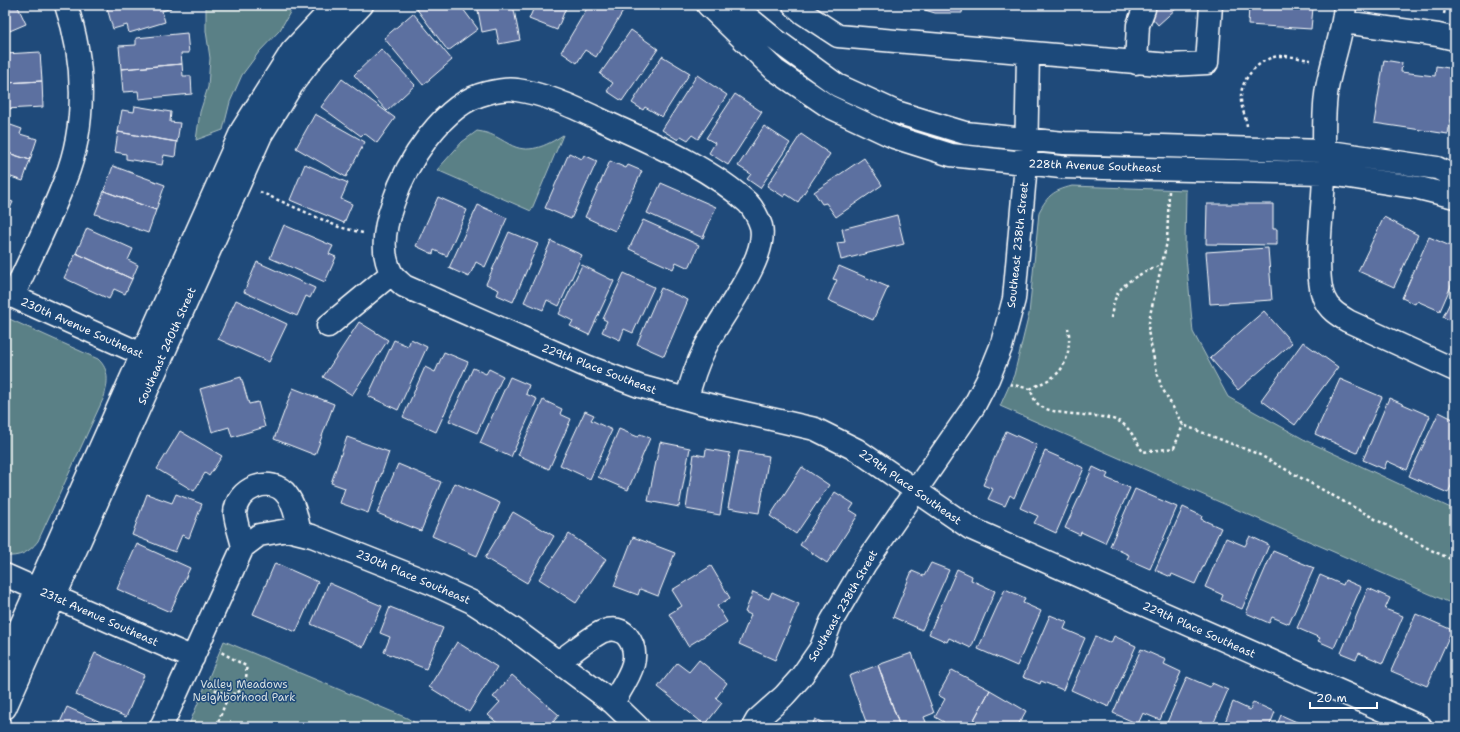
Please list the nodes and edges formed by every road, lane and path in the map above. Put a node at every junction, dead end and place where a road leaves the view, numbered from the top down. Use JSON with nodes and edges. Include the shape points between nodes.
{"nodes":[{"id":1,"x":66,"y":5,"type":"edge"},
{"id":2,"x":335,"y":5,"type":"edge"},
{"id":3,"x":362,"y":5,"type":"edge"},
{"id":4,"x":708,"y":5,"type":"edge"},
{"id":5,"x":733,"y":5,"type":"edge"},
{"id":6,"x":794,"y":5,"type":"edge"},
{"id":7,"x":1211,"y":5,"type":"edge"},
{"id":8,"x":1144,"y":9,"type":"dead end"},
{"id":9,"x":1344,"y":13,"type":"edge"},
{"id":10,"x":1455,"y":39,"type":"edge"},
{"id":11,"x":1028,"y":53,"type":"junction"},
{"id":12,"x":1136,"y":63,"type":"junction"},
{"id":13,"x":1333,"y":64,"type":"junction"},
{"id":14,"x":1027,"y":140,"type":"junction"},
{"id":15,"x":1250,"y":149,"type":"junction"},
{"id":16,"x":1324,"y":151,"type":"junction"},
{"id":17,"x":1026,"y":164,"type":"junction"},
{"id":18,"x":1171,"y":169,"type":"junction"},
{"id":19,"x":1324,"y":173,"type":"junction"},
{"id":20,"x":1455,"y":177,"type":"edge"},
{"id":21,"x":240,"y":183,"type":"junction"},
{"id":22,"x":1455,"y":197,"type":"edge"},
{"id":23,"x":385,"y":237,"type":"junction"},
{"id":24,"x":1161,"y":265,"type":"junction"},
{"id":25,"x":391,"y":274,"type":"junction"},
{"id":26,"x":9,"y":294,"type":"edge"},
{"id":27,"x":1111,"y":318,"type":"dead end"},
{"id":28,"x":328,"y":326,"type":"dead end"},
{"id":29,"x":1068,"y":328,"type":"dead end"},
{"id":30,"x":151,"y":358,"type":"junction"},
{"id":31,"x":1455,"y":370,"type":"edge"},
{"id":32,"x":988,"y":380,"type":"junction"},
{"id":33,"x":1030,"y":389,"type":"junction"},
{"id":34,"x":687,"y":399,"type":"junction"},
{"id":35,"x":1183,"y":425,"type":"junction"},
{"id":36,"x":915,"y":491,"type":"junction"},
{"id":37,"x":300,"y":533,"type":"junction"},
{"id":38,"x":243,"y":547,"type":"junction"},
{"id":39,"x":1455,"y":561,"type":"edge"},
{"id":40,"x":5,"y":575,"type":"edge"},
{"id":41,"x":46,"y":594,"type":"junction"},
{"id":42,"x":192,"y":659,"type":"junction"},
{"id":43,"x":5,"y":661,"type":"edge"},
{"id":44,"x":558,"y":662,"type":"junction"},
{"id":45,"x":229,"y":694,"type":"junction"},
{"id":46,"x":613,"y":703,"type":"junction"},
{"id":47,"x":5,"y":708,"type":"edge"},
{"id":48,"x":161,"y":727,"type":"edge"},
{"id":49,"x":216,"y":727,"type":"edge"},
{"id":50,"x":638,"y":727,"type":"edge"},
{"id":51,"x":753,"y":727,"type":"edge"},
{"id":52,"x":1421,"y":727,"type":"edge"}],
"edges":[{"from":1,"to":26,"type":"street","via":[[73,26],[81,87],[74,148],[66,179]]},
{"from":2,"to":30,"type":"street","name":"Southeast 240th Street","via":[[292,51],[242,130]]},
{"from":3,"to":21,"type":"street","name":"Southeast 240th Street","via":[[315,55],[292,85],[261,134]]},
{"from":4,"to":17,"type":"street","name":"228th Avenue Southeast","via":[[774,70],[828,106],[894,138],[951,155]]},
{"from":5,"to":14,"type":"street","name":"228th Avenue Southeast","via":[[837,85],[896,112],[965,133]]},
{"from":6,"to":11,"type":"street","via":[[803,14],[838,36]]},
{"from":7,"to":12,"type":"street","via":[[1207,63],[1170,66]]},
{"from":8,"to":12,"type":"street","via":[[1138,25]]},
{"from":9,"to":10,"type":"street"},
{"from":9,"to":13,"type":"street"},
{"from":11,"to":12,"type":"street"},
{"from":11,"to":14,"type":"street","name":"Southeast 238th Street"},
{"from":13,"to":15,"type":"path","via":[[1283,56],[1264,61],[1253,70],[1245,79],[1240,96]]},
{"from":13,"to":16,"type":"street","via":[[1324,111]]},
{"from":14,"to":15,"type":"street","name":"228th Avenue Southeast"},
{"from":14,"to":17,"type":"street","name":"Southeast 238th Street"},
{"from":15,"to":16,"type":"street","name":"228th Avenue Southeast"},
{"from":16,"to":19,"type":"street"},
{"from":16,"to":20,"type":"street","name":"228th Avenue Southeast","via":[[1437,168]]},
{"from":17,"to":18,"type":"street","name":"228th Avenue Southeast"},
{"from":17,"to":32,"type":"street","name":"Southeast 238th Street","via":[[1014,299],[1001,347]]},
{"from":18,"to":19,"type":"street","name":"228th Avenue Southeast"},
{"from":18,"to":24,"type":"path","via":[[1167,242]]},
{"from":19,"to":22,"type":"street","name":"228th Avenue Southeast","via":[[1419,188]]},
{"from":19,"to":31,"type":"street","via":[[1319,264],[1324,298],[1332,310],[1348,321]]},
{"from":21,"to":23,"type":"path","via":[[339,227]]},
{"from":21,"to":30,"type":"street","name":"Southeast 240th Street"},
{"from":23,"to":25,"type":"street","via":[[385,254]]},
{"from":23,"to":34,"type":"street","via":[[397,189],[418,151],[440,122],[470,98],[487,92],[515,89],[560,101],[679,156],[749,204],[761,225],[762,244],[755,262],[704,349],[692,378]]},
{"from":24,"to":27,"type":"path","via":[[1134,278],[1124,286],[1116,297]]},
{"from":24,"to":35,"type":"path","via":[[1148,331],[1161,386]]},
{"from":25,"to":28,"type":"street"},
{"from":25,"to":34,"type":"street","name":"229th Place Southeast","via":[[404,286],[427,297],[578,362],[639,386]]},
{"from":26,"to":30,"type":"street","name":"230th Avenue Southeast"},
{"from":29,"to":33,"type":"path","via":[[1070,337],[1066,364],[1061,372]]},
{"from":30,"to":41,"type":"street","name":"Southeast 240th Street"},
{"from":32,"to":33,"type":"path"},
{"from":32,"to":36,"type":"street","name":"Southeast 238th Street","via":[[974,406]]},
{"from":33,"to":35,"type":"path","via":[[1038,404],[1048,409],[1119,421],[1144,452],[1174,448]]},
{"from":34,"to":36,"type":"street","name":"229th Place Southeast","via":[[814,429],[857,450]]},
{"from":35,"to":39,"type":"path","via":[[1258,454]]},
{"from":36,"to":51,"type":"street","name":"Southeast 238th Street","via":[[865,564],[831,622],[821,648],[802,677],[757,720]]},
{"from":36,"to":52,"type":"street","name":"229th Place Southeast","via":[[970,528],[995,540]]},
{"from":37,"to":38,"type":"street","name":"230th Place Southeast","via":[[288,530],[259,535]]},
{"from":37,"to":38,"type":"street","via":[[293,504],[287,494],[269,484],[252,487],[243,494],[235,513]]},
{"from":37,"to":44,"type":"street","name":"230th Place Southeast","via":[[434,584],[472,602]]},
{"from":38,"to":42,"type":"street"},
{"from":40,"to":41,"type":"street","name":"231st Avenue Southeast"},
{"from":41,"to":42,"type":"street","name":"231st Avenue Southeast"},
{"from":41,"to":43,"type":"street","name":"Southeast 240th Street"},
{"from":41,"to":47,"type":"street","name":"Southeast 240th Street"},
{"from":42,"to":45,"type":"path"},
{"from":42,"to":45,"type":"path","via":[[246,666],[243,688]]},
{"from":42,"to":48,"type":"street"},
{"from":44,"to":46,"type":"street","name":"230th Place Southeast"},
{"from":44,"to":46,"type":"street","via":[[603,631],[616,629],[625,633],[633,643],[636,656],[633,668]]},
{"from":45,"to":49,"type":"path"},
{"from":46,"to":50,"type":"street","name":"230th Place Southeast"}]}
